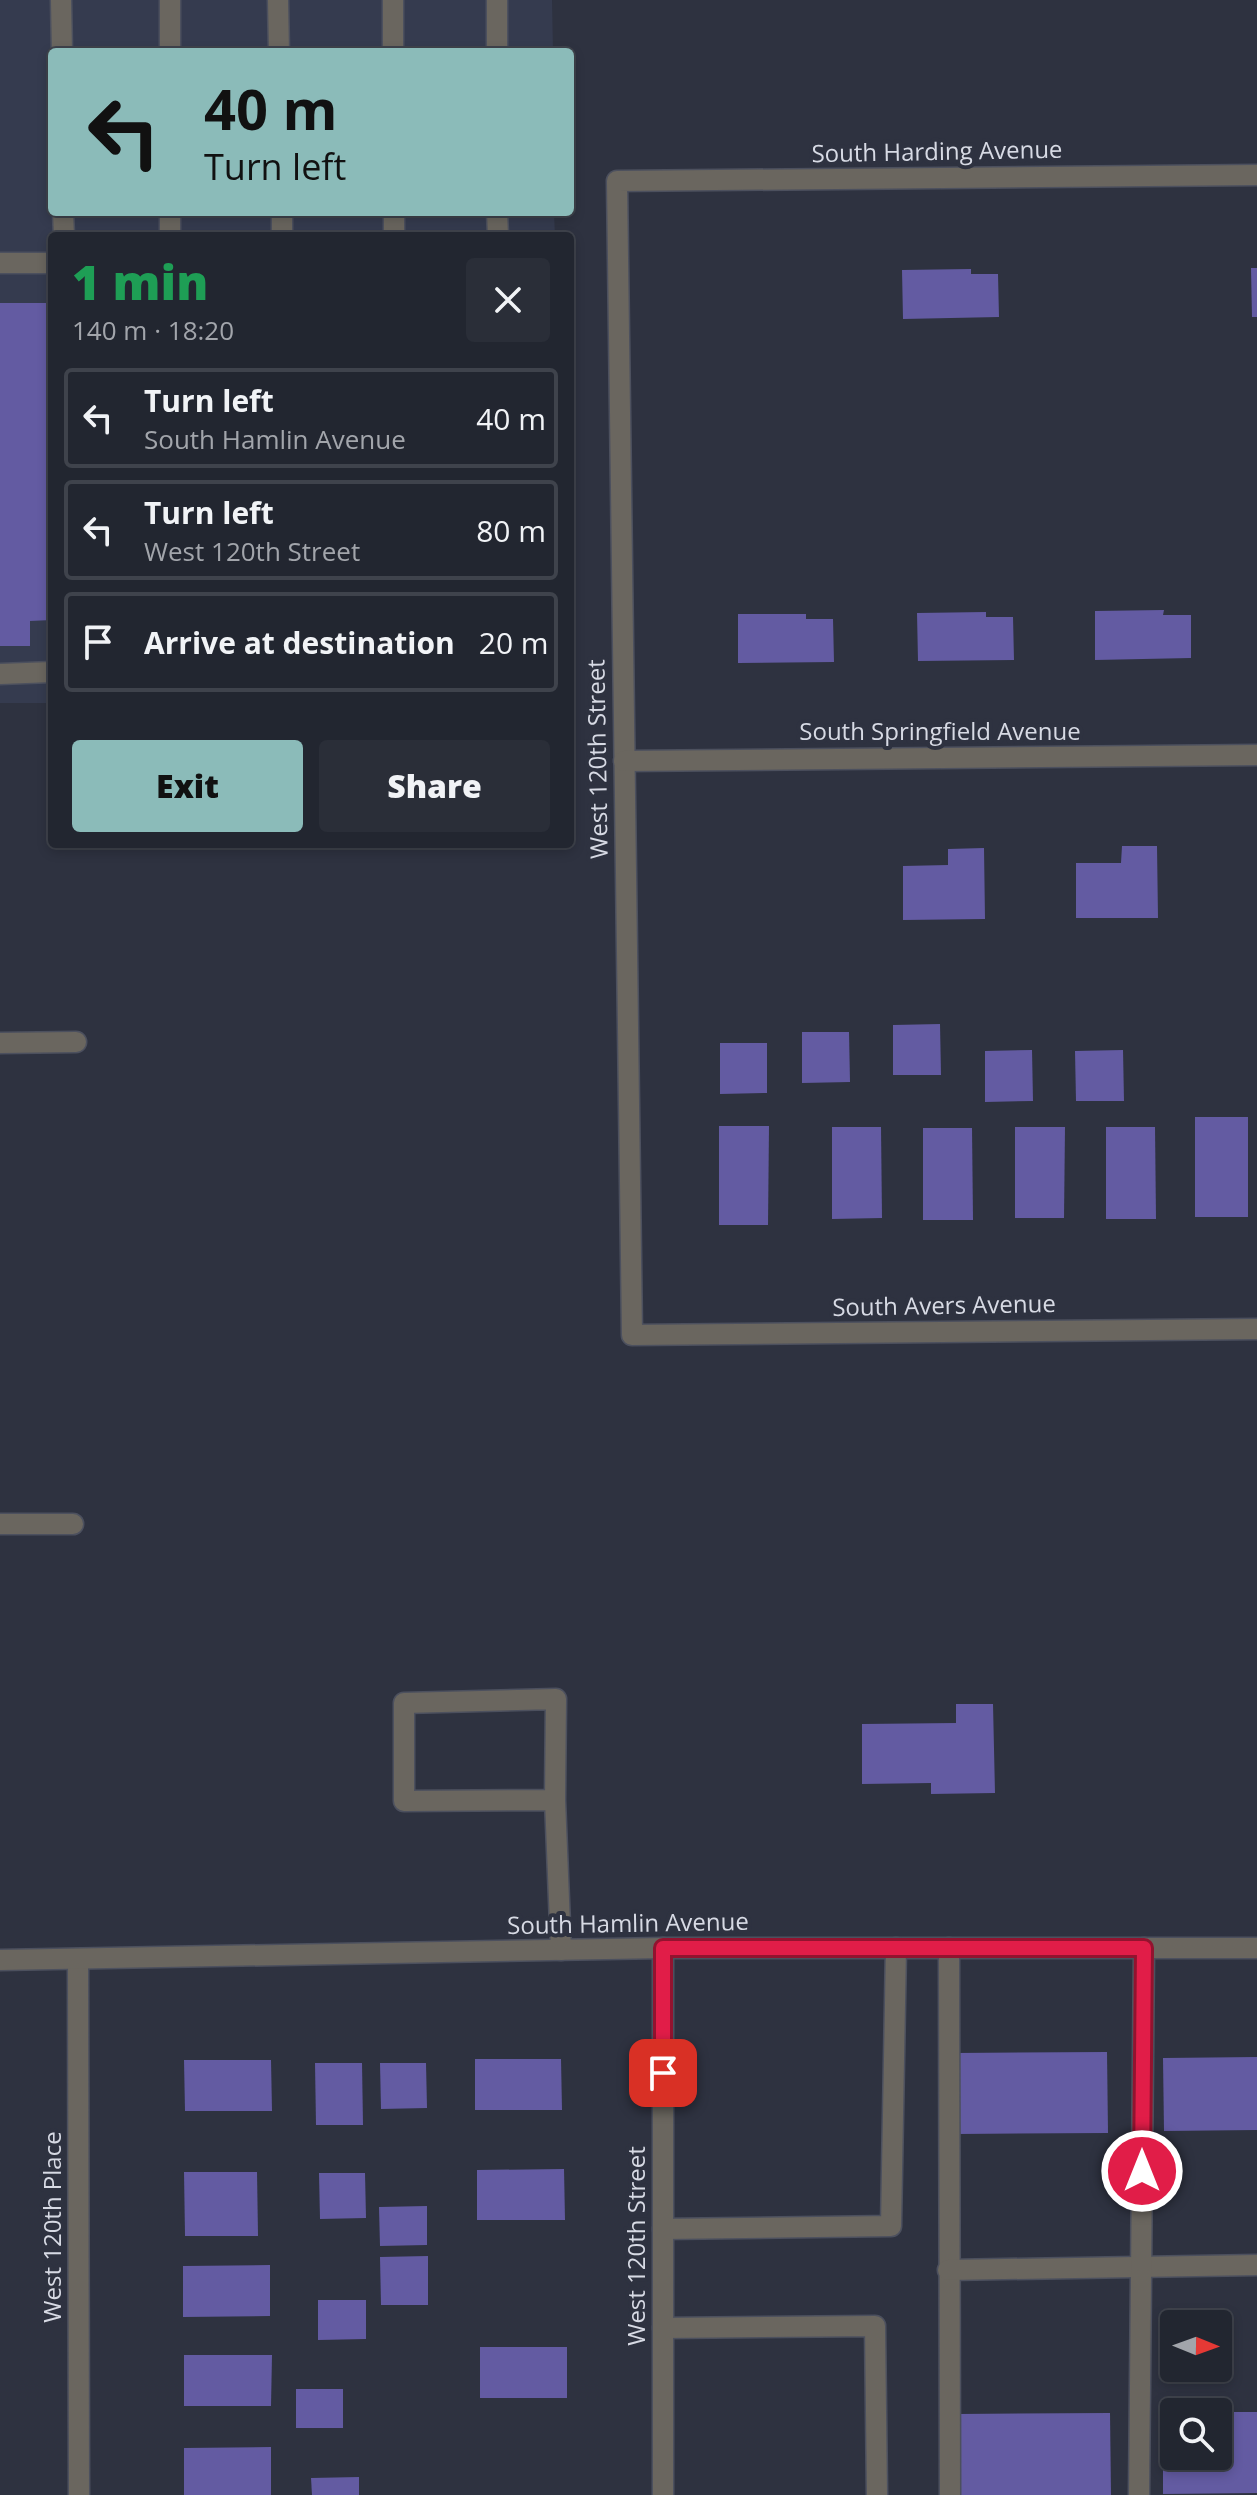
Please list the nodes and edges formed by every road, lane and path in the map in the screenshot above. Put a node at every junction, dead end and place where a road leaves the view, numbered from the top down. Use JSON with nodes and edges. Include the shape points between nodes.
{"nodes":[{"id":1,"x":61,"y":0,"type":"edge"},
{"id":2,"x":170,"y":0,"type":"edge"},
{"id":3,"x":278,"y":0,"type":"edge"},
{"id":4,"x":393,"y":0,"type":"edge"},
{"id":5,"x":497,"y":0,"type":"edge"},
{"id":6,"x":62,"y":48,"type":"edge"},
{"id":7,"x":170,"y":48,"type":"edge"},
{"id":8,"x":279,"y":48,"type":"edge"},
{"id":9,"x":393,"y":48,"type":"edge"},
{"id":10,"x":497,"y":48,"type":"edge"},
{"id":11,"x":1257,"y":175,"type":"edge"},
{"id":12,"x":617,"y":181,"type":"joint"},
{"id":13,"x":0,"y":263,"type":"edge"},
{"id":14,"x":48,"y":263,"type":"edge"},
{"id":15,"x":48,"y":672,"type":"edge"},
{"id":16,"x":0,"y":674,"type":"edge"},
{"id":17,"x":1257,"y":755,"type":"edge"},
{"id":18,"x":624,"y":761,"type":"junction"},
{"id":19,"x":76,"y":1042,"type":"dead end"},
{"id":20,"x":0,"y":1043,"type":"edge"},
{"id":21,"x":1257,"y":1329,"type":"edge"},
{"id":22,"x":632,"y":1335,"type":"joint"},
{"id":23,"x":0,"y":1524,"type":"edge"},
{"id":24,"x":73,"y":1524,"type":"dead end"},
{"id":25,"x":555,"y":1800,"type":"junction"},
{"id":26,"x":663,"y":1948,"type":"junction"},
{"id":27,"x":896,"y":1948,"type":"junction"},
{"id":28,"x":949,"y":1948,"type":"junction"},
{"id":29,"x":1144,"y":1948,"type":"junction"},
{"id":30,"x":1257,"y":1948,"type":"edge"},
{"id":31,"x":561,"y":1950,"type":"junction"},
{"id":32,"x":78,"y":1959,"type":"junction"},
{"id":33,"x":0,"y":1960,"type":"edge"},
{"id":34,"x":663,"y":2229,"type":"junction"},
{"id":35,"x":1257,"y":2265,"type":"edge"},
{"id":36,"x":1141,"y":2266,"type":"junction"},
{"id":37,"x":948,"y":2270,"type":"junction"},
{"id":38,"x":663,"y":2328,"type":"junction"},
{"id":39,"x":79,"y":2495,"type":"edge"},
{"id":40,"x":663,"y":2495,"type":"edge"},
{"id":41,"x":877,"y":2495,"type":"edge"},
{"id":42,"x":950,"y":2495,"type":"edge"},
{"id":43,"x":1139,"y":2495,"type":"edge"}],
"edges":[{"from":1,"to":6,"type":"street"},
{"from":2,"to":7,"type":"street"},
{"from":3,"to":8,"type":"street"},
{"from":4,"to":9,"type":"street"},
{"from":5,"to":10,"type":"street"},
{"from":11,"to":12,"type":"street","name":"South Harding Avenue"},
{"from":12,"to":18,"type":"street","name":"West 120th Street"},
{"from":13,"to":14,"type":"street"},
{"from":15,"to":16,"type":"street"},
{"from":17,"to":18,"type":"street","name":"South Springfield Avenue"},
{"from":18,"to":22,"type":"street","name":"West 120th Street"},
{"from":19,"to":20,"type":"street"},
{"from":21,"to":22,"type":"street","name":"South Avers Avenue"},
{"from":23,"to":24,"type":"street"},
{"from":25,"to":25,"type":"street","via":[[556,1699],[404,1703],[404,1801]]},
{"from":25,"to":31,"type":"street"},
{"from":26,"to":27,"type":"street","name":"South Hamlin Avenue"},
{"from":26,"to":31,"type":"street","name":"South Hamlin Avenue"},
{"from":26,"to":34,"type":"street","name":"West 120th Street"},
{"from":27,"to":28,"type":"street","name":"South Hamlin Avenue"},
{"from":27,"to":34,"type":"street","via":[[891,2226]]},
{"from":28,"to":29,"type":"street","name":"South Hamlin Avenue"},
{"from":28,"to":37,"type":"street"},
{"from":29,"to":30,"type":"street","name":"South Hamlin Avenue"},
{"from":29,"to":36,"type":"street"},
{"from":31,"to":32,"type":"street","name":"South Hamlin Avenue"},
{"from":32,"to":33,"type":"street","name":"South Hamlin Avenue"},
{"from":32,"to":39,"type":"street","name":"West 120th Place"},
{"from":34,"to":38,"type":"street","name":"West 120th Street"},
{"from":35,"to":36,"type":"street"},
{"from":36,"to":37,"type":"street"},
{"from":36,"to":43,"type":"street"},
{"from":37,"to":42,"type":"street"},
{"from":38,"to":40,"type":"street","name":"West 120th Street"},
{"from":38,"to":41,"type":"street","via":[[875,2326]]}]}
